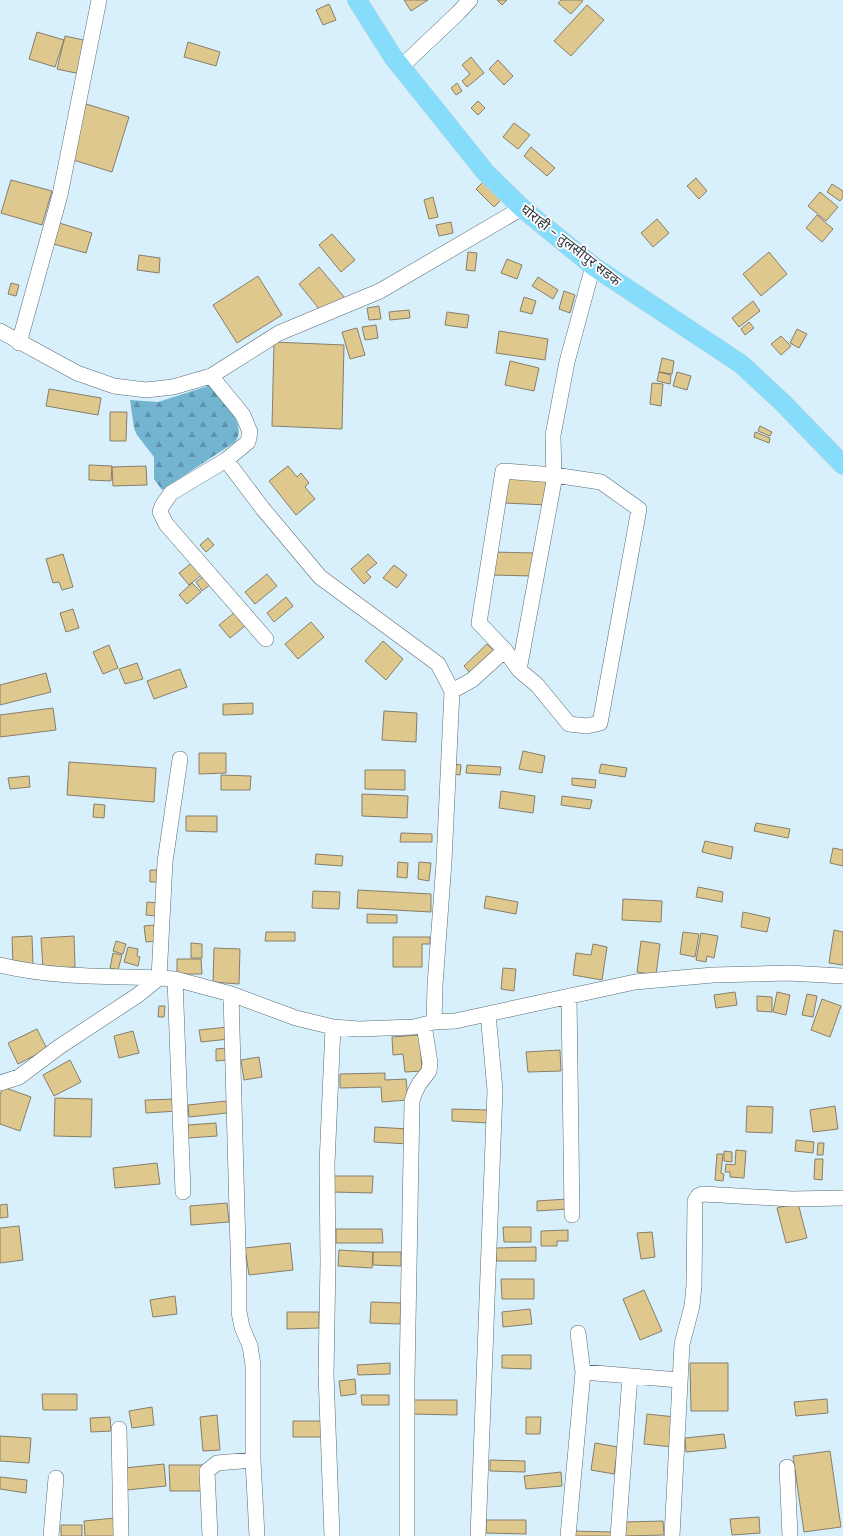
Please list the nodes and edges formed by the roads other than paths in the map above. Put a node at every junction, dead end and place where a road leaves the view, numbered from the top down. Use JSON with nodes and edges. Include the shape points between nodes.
{"nodes":[{"id":1,"x":99,"y":0,"type":"edge"},
{"id":2,"x":357,"y":0,"type":"edge"},
{"id":3,"x":470,"y":0,"type":"edge"},
{"id":4,"x":401,"y":66,"type":"junction"},
{"id":5,"x":522,"y":208,"type":"junction"},
{"id":6,"x":593,"y":266,"type":"junction"},
{"id":7,"x":0,"y":331,"type":"edge"},
{"id":8,"x":19,"y":343,"type":"junction"},
{"id":9,"x":211,"y":376,"type":"junction"},
{"id":10,"x":226,"y":460,"type":"junction"},
{"id":11,"x":843,"y":465,"type":"edge"},
{"id":12,"x":554,"y":475,"type":"junction"},
{"id":13,"x":266,"y":639,"type":"dead end"},
{"id":14,"x":504,"y":650,"type":"junction"},
{"id":15,"x":519,"y":670,"type":"junction"},
{"id":16,"x":452,"y":691,"type":"junction"},
{"id":17,"x":180,"y":759,"type":"dead end"},
{"id":18,"x":0,"y":964,"type":"edge"},
{"id":19,"x":843,"y":976,"type":"edge"},
{"id":20,"x":159,"y":978,"type":"junction"},
{"id":21,"x":175,"y":979,"type":"junction"},
{"id":22,"x":231,"y":994,"type":"junction"},
{"id":23,"x":569,"y":996,"type":"junction"},
{"id":24,"x":488,"y":1014,"type":"junction"},
{"id":25,"x":429,"y":1024,"type":"junction"},
{"id":26,"x":333,"y":1027,"type":"junction"},
{"id":27,"x":0,"y":1084,"type":"edge"},
{"id":28,"x":184,"y":1192,"type":"dead end"},
{"id":29,"x":843,"y":1198,"type":"edge"},
{"id":30,"x":572,"y":1215,"type":"dead end"},
{"id":31,"x":578,"y":1333,"type":"dead end"},
{"id":32,"x":583,"y":1372,"type":"junction"},
{"id":33,"x":630,"y":1376,"type":"junction"},
{"id":34,"x":680,"y":1380,"type":"junction"},
{"id":35,"x":119,"y":1428,"type":"dead end"},
{"id":36,"x":253,"y":1460,"type":"junction"},
{"id":37,"x":787,"y":1467,"type":"dead end"},
{"id":38,"x":56,"y":1478,"type":"dead end"},
{"id":39,"x":51,"y":1536,"type":"edge"},
{"id":40,"x":121,"y":1536,"type":"edge"},
{"id":41,"x":210,"y":1536,"type":"edge"},
{"id":42,"x":257,"y":1536,"type":"edge"},
{"id":43,"x":332,"y":1536,"type":"edge"},
{"id":44,"x":407,"y":1536,"type":"edge"},
{"id":45,"x":478,"y":1536,"type":"edge"},
{"id":46,"x":568,"y":1536,"type":"edge"},
{"id":47,"x":618,"y":1536,"type":"edge"},
{"id":48,"x":672,"y":1536,"type":"edge"},
{"id":49,"x":790,"y":1536,"type":"edge"}],
"edges":[{"from":1,"to":8,"type":"street","via":[[60,195]]},
{"from":2,"to":4,"type":"main road","name":"घोराही - तुलसीपुर सडक"},
{"from":3,"to":4,"type":"street"},
{"from":4,"to":5,"type":"main road","name":"घोराही - तुलसीपुर सडक","via":[[486,173]]},
{"from":5,"to":6,"type":"main road","name":"घोराही - तुलसीपुर सडक"},
{"from":5,"to":9,"type":"street","via":[[380,291],[279,333]]},
{"from":6,"to":11,"type":"main road","name":"घोराही - तुलसीपुर सडक","via":[[741,364]]},
{"from":6,"to":12,"type":"street","via":[[567,362],[553,436]]},
{"from":7,"to":8,"type":"street"},
{"from":8,"to":9,"type":"street","via":[[77,373],[114,386],[146,390],[173,387]]},
{"from":9,"to":10,"type":"street","via":[[242,415],[250,432],[248,442]]},
{"from":10,"to":13,"type":"street","via":[[170,493],[160,512],[166,524]]},
{"from":10,"to":16,"type":"street","via":[[262,509],[320,577],[438,664]]},
{"from":12,"to":14,"type":"street","via":[[503,471],[479,623]]},
{"from":12,"to":15,"type":"street"},
{"from":12,"to":15,"type":"street","via":[[601,482],[639,509],[600,723],[587,726],[569,724],[537,685]]},
{"from":14,"to":15,"type":"street"},
{"from":14,"to":16,"type":"street","via":[[472,680]]},
{"from":16,"to":25,"type":"street","via":[[444,862],[435,986]]},
{"from":17,"to":20,"type":"street","via":[[165,862]]},
{"from":18,"to":20,"type":"street","via":[[62,975]]},
{"from":19,"to":23,"type":"street","via":[[788,973],[713,975],[635,982]]},
{"from":20,"to":21,"type":"street"},
{"from":20,"to":27,"type":"street","via":[[19,1077]]},
{"from":21,"to":22,"type":"street"},
{"from":21,"to":28,"type":"street"},
{"from":22,"to":26,"type":"street","via":[[296,1018]]},
{"from":22,"to":36,"type":"street","via":[[238,1312],[250,1346],[253,1365]]},
{"from":23,"to":24,"type":"street"},
{"from":23,"to":30,"type":"street"},
{"from":24,"to":25,"type":"street"},
{"from":24,"to":45,"type":"street","via":[[495,1090]]},
{"from":25,"to":26,"type":"street","via":[[414,1028]]},
{"from":25,"to":44,"type":"street","via":[[429,1071],[417,1088],[412,1101]]},
{"from":26,"to":43,"type":"street","via":[[327,1164],[326,1374]]},
{"from":29,"to":34,"type":"street","via":[[792,1200],[703,1194],[698,1196],[695,1201],[694,1286],[692,1306],[682,1344]]},
{"from":31,"to":32,"type":"street"},
{"from":32,"to":33,"type":"street"},
{"from":32,"to":46,"type":"street"},
{"from":33,"to":34,"type":"street"},
{"from":33,"to":47,"type":"street"},
{"from":34,"to":48,"type":"street"},
{"from":35,"to":40,"type":"street"},
{"from":36,"to":41,"type":"street","via":[[217,1462],[207,1471]]},
{"from":36,"to":42,"type":"street"},
{"from":37,"to":49,"type":"street"},
{"from":38,"to":39,"type":"street"}]}
